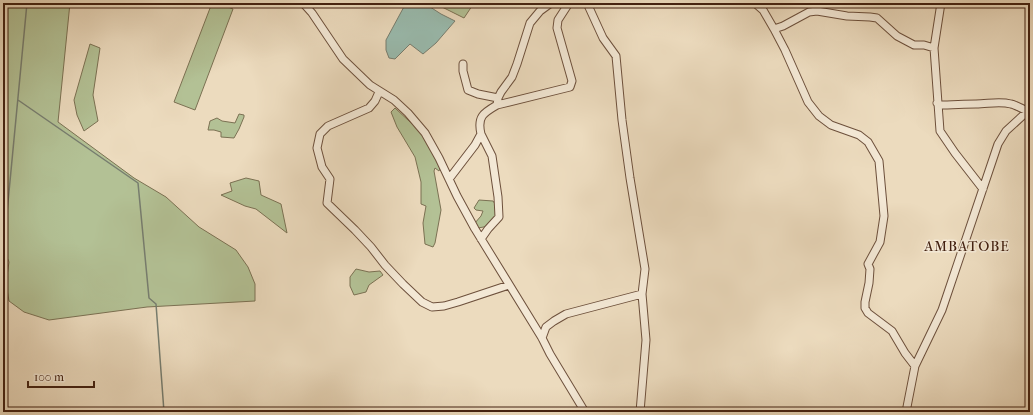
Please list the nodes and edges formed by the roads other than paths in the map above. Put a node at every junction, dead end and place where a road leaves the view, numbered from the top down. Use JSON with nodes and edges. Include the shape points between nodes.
{"nodes":[{"id":1,"x":303,"y":3,"type":"edge"},
{"id":2,"x":551,"y":3,"type":"edge"},
{"id":3,"x":569,"y":3,"type":"edge"},
{"id":4,"x":587,"y":3,"type":"edge"},
{"id":5,"x":755,"y":3,"type":"edge"},
{"id":6,"x":941,"y":3,"type":"edge"},
{"id":7,"x":774,"y":29,"type":"junction"},
{"id":8,"x":934,"y":48,"type":"junction"},
{"id":9,"x":463,"y":64,"type":"dead end"},
{"id":10,"x":379,"y":92,"type":"junction"},
{"id":11,"x":498,"y":101,"type":"junction"},
{"id":12,"x":938,"y":103,"type":"junction"},
{"id":13,"x":1029,"y":110,"type":"edge"},
{"id":14,"x":481,"y":134,"type":"junction"},
{"id":15,"x":450,"y":179,"type":"junction"},
{"id":16,"x":983,"y":189,"type":"junction"},
{"id":17,"x":481,"y":239,"type":"junction"},
{"id":18,"x":509,"y":285,"type":"junction"},
{"id":19,"x":642,"y":294,"type":"junction"},
{"id":20,"x":542,"y":338,"type":"junction"},
{"id":21,"x":915,"y":366,"type":"junction"},
{"id":22,"x":585,"y":412,"type":"edge"},
{"id":23,"x":640,"y":412,"type":"edge"},
{"id":24,"x":906,"y":412,"type":"edge"}],
"edges":[{"from":1,"to":10,"type":"street","via":[[343,59]]},
{"from":2,"to":11,"type":"street","via":[[530,23],[512,77]]},
{"from":3,"to":11,"type":"street","via":[[556,28],[572,81],[570,87]]},
{"from":4,"to":19,"type":"street","via":[[603,38],[616,56],[622,120],[645,269]]},
{"from":5,"to":7,"type":"street","via":[[763,10]]},
{"from":6,"to":8,"type":"street"},
{"from":7,"to":8,"type":"street","via":[[809,12],[870,16],[914,45]]},
{"from":7,"to":21,"type":"street","via":[[808,102],[819,116],[831,125],[859,135],[868,142],[880,161],[884,216],[880,242],[868,264],[870,269],[865,308],[892,331]]},
{"from":8,"to":12,"type":"street"},
{"from":9,"to":11,"type":"street","via":[[468,90]]},
{"from":10,"to":15,"type":"street","via":[[408,112],[425,133]]},
{"from":10,"to":18,"type":"street","via":[[369,108],[328,126],[320,134],[317,148],[322,167],[330,179],[327,203],[403,284],[422,302],[432,307],[458,302]]},
{"from":11,"to":14,"type":"street","via":[[480,119]]},
{"from":12,"to":13,"type":"street","via":[[939,105],[994,102]]},
{"from":12,"to":16,"type":"street","via":[[940,131]]},
{"from":13,"to":16,"type":"street","via":[[1006,131],[998,144]]},
{"from":14,"to":15,"type":"street"},
{"from":14,"to":17,"type":"street","via":[[492,156],[499,217]]},
{"from":15,"to":17,"type":"street"},
{"from":16,"to":21,"type":"street","via":[[942,310]]},
{"from":17,"to":18,"type":"street"},
{"from":18,"to":20,"type":"street"},
{"from":19,"to":20,"type":"street","via":[[566,314],[546,328]]},
{"from":19,"to":23,"type":"street","via":[[646,340]]},
{"from":20,"to":22,"type":"street"},
{"from":21,"to":24,"type":"street"}]}
